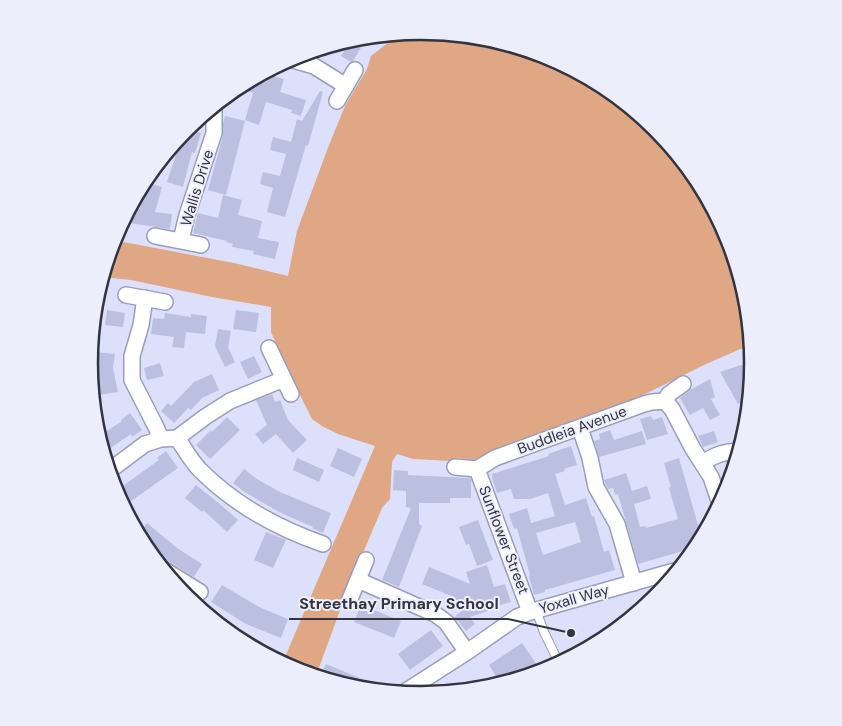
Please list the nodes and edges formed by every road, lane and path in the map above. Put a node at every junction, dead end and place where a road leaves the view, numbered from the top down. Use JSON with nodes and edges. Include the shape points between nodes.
{"nodes":[{"id":1,"x":303,"y":63,"type":"edge"},
{"id":2,"x":354,"y":70,"type":"dead end"},
{"id":3,"x":346,"y":86,"type":"junction"},
{"id":4,"x":338,"y":100,"type":"dead end"},
{"id":5,"x":214,"y":115,"type":"edge"},
{"id":6,"x":155,"y":236,"type":"dead end"},
{"id":7,"x":181,"y":240,"type":"junction"},
{"id":8,"x":200,"y":245,"type":"dead end"},
{"id":9,"x":126,"y":295,"type":"dead end"},
{"id":10,"x":145,"y":298,"type":"junction"},
{"id":11,"x":164,"y":302,"type":"dead end"},
{"id":12,"x":269,"y":348,"type":"dead end"},
{"id":13,"x":284,"y":379,"type":"junction"},
{"id":14,"x":684,"y":384,"type":"dead end"},
{"id":15,"x":291,"y":394,"type":"dead end"},
{"id":16,"x":664,"y":401,"type":"junction"},
{"id":17,"x":580,"y":428,"type":"junction"},
{"id":18,"x":178,"y":438,"type":"junction"},
{"id":19,"x":161,"y":439,"type":"junction"},
{"id":20,"x":732,"y":451,"type":"edge"},
{"id":21,"x":703,"y":463,"type":"junction"},
{"id":22,"x":115,"y":467,"type":"edge"},
{"id":23,"x":455,"y":467,"type":"dead end"},
{"id":24,"x":477,"y":469,"type":"junction"},
{"id":25,"x":716,"y":493,"type":"edge"},
{"id":26,"x":323,"y":544,"type":"dead end"},
{"id":27,"x":366,"y":560,"type":"dead end"},
{"id":28,"x":666,"y":573,"type":"edge"},
{"id":29,"x":358,"y":580,"type":"junction"},
{"id":30,"x":184,"y":582,"type":"edge"},
{"id":31,"x":634,"y":582,"type":"junction"},
{"id":32,"x":200,"y":592,"type":"dead end"},
{"id":33,"x":350,"y":599,"type":"dead end"},
{"id":34,"x":533,"y":611,"type":"junction"},
{"id":35,"x":467,"y":652,"type":"junction"},
{"id":36,"x":556,"y":656,"type":"edge"},
{"id":37,"x":421,"y":686,"type":"edge"}],
"edges":[{"from":1,"to":3,"type":"street"},
{"from":2,"to":3,"type":"street"},
{"from":3,"to":4,"type":"street"},
{"from":5,"to":7,"type":"street","name":"Wallis Drive","via":[[214,134]]},
{"from":6,"to":7,"type":"street","name":"Wallis Drive"},
{"from":7,"to":8,"type":"street","name":"Wallis Drive"},
{"from":9,"to":10,"type":"street"},
{"from":10,"to":11,"type":"street"},
{"from":10,"to":19,"type":"street","via":[[132,356],[132,380]]},
{"from":12,"to":13,"type":"street"},
{"from":13,"to":15,"type":"street"},
{"from":13,"to":18,"type":"street","via":[[230,401]]},
{"from":14,"to":16,"type":"street"},
{"from":16,"to":17,"type":"street","name":"Buddleia Avenue","via":[[644,404]]},
{"from":16,"to":21,"type":"street","via":[[672,409]]},
{"from":17,"to":24,"type":"street","name":"Buddleia Avenue","via":[[495,458]]},
{"from":17,"to":31,"type":"street","via":[[596,487],[617,524]]},
{"from":18,"to":19,"type":"street"},
{"from":18,"to":26,"type":"street","via":[[199,468],[223,490],[255,513]]},
{"from":19,"to":22,"type":"street","via":[[145,444]]},
{"from":20,"to":21,"type":"street","via":[[713,456]]},
{"from":21,"to":25,"type":"street"},
{"from":23,"to":24,"type":"street"},
{"from":24,"to":34,"type":"street","name":"Sunflower Street"},
{"from":27,"to":29,"type":"street"},
{"from":28,"to":31,"type":"street","name":"Yoxall Way"},
{"from":29,"to":33,"type":"street"},
{"from":29,"to":35,"type":"street","via":[[435,614],[446,622]]},
{"from":30,"to":32,"type":"street"},
{"from":31,"to":34,"type":"street","name":"Yoxall Way"},
{"from":34,"to":35,"type":"street","name":"Yoxall Way","via":[[517,617]]},
{"from":34,"to":36,"type":"lane"},
{"from":35,"to":37,"type":"street","name":"Yoxall Way"}]}
